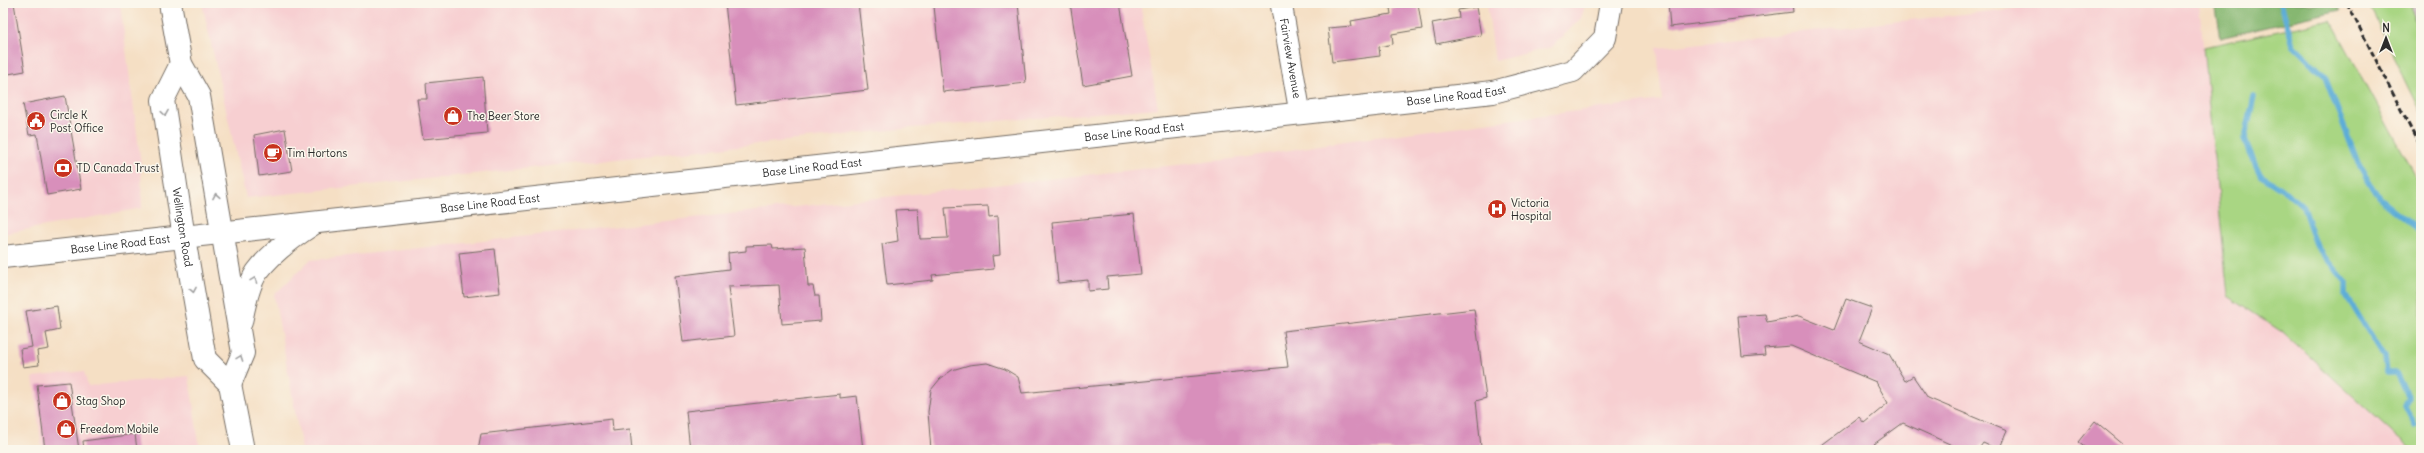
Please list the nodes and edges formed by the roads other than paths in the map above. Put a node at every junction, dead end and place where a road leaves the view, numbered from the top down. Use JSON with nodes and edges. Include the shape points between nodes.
{"nodes":[{"id":1,"x":170,"y":3,"type":"edge"},
{"id":2,"x":1281,"y":3,"type":"edge"},
{"id":3,"x":1611,"y":3,"type":"edge"},
{"id":4,"x":181,"y":64,"type":"junction"},
{"id":5,"x":1300,"y":113,"type":"junction"},
{"id":6,"x":313,"y":224,"type":"junction"},
{"id":7,"x":222,"y":234,"type":"junction"},
{"id":8,"x":184,"y":238,"type":"junction"},
{"id":9,"x":3,"y":257,"type":"edge"},
{"id":10,"x":239,"y":331,"type":"junction"},
{"id":11,"x":230,"y":384,"type":"junction"},
{"id":12,"x":244,"y":450,"type":"edge"}],
"edges":[{"from":1,"to":4,"type":"street"},
{"from":2,"to":5,"type":"street","name":"Fairview Avenue"},
{"from":3,"to":5,"type":"street","name":"Base Line Road East","via":[[1604,38],[1573,71],[1493,92]]},
{"from":7,"to":4,"type":"street","one_way":true,"via":[[199,96]]},
{"from":4,"to":8,"type":"street","name":"Wellington Road","one_way":true,"via":[[163,100]]},
{"from":5,"to":6,"type":"street","name":"Base Line Road East"},
{"from":6,"to":7,"type":"street","name":"Base Line Road East"},
{"from":10,"to":6,"type":"street","one_way":true,"via":[[256,273],[278,250]]},
{"from":7,"to":8,"type":"street","name":"Base Line Road East"},
{"from":7,"to":10,"type":"street"},
{"from":8,"to":9,"type":"street","name":"Base Line Road East"},
{"from":8,"to":11,"type":"street","name":"Wellington Road","one_way":true,"via":[[205,359]]},
{"from":11,"to":10,"type":"street","one_way":true,"via":[[243,352]]},
{"from":11,"to":12,"type":"street"}]}
